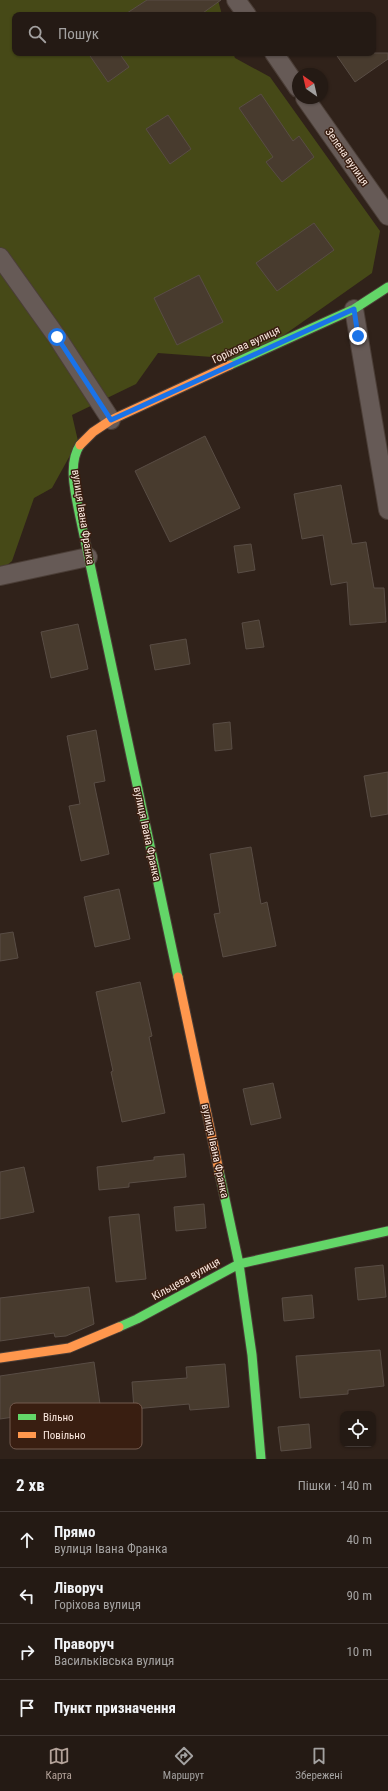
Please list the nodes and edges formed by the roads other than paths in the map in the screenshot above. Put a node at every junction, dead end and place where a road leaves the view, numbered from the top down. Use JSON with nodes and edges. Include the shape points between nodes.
{"nodes":[{"id":1,"x":236,"y":0,"type":"edge"},
{"id":2,"x":245,"y":12,"type":"edge"},
{"id":3,"x":276,"y":56,"type":"edge"},
{"id":4,"x":292,"y":79,"type":"edge"},
{"id":5,"x":309,"y":104,"type":"edge"},
{"id":6,"x":388,"y":216,"type":"edge"},
{"id":7,"x":0,"y":256,"type":"edge"},
{"id":8,"x":388,"y":287,"type":"edge"},
{"id":9,"x":354,"y":309,"type":"junction"},
{"id":10,"x":111,"y":420,"type":"junction"},
{"id":11,"x":388,"y":510,"type":"edge"},
{"id":12,"x":88,"y":557,"type":"junction"},
{"id":13,"x":0,"y":576,"type":"edge"},
{"id":14,"x":388,"y":1231,"type":"edge"},
{"id":15,"x":239,"y":1264,"type":"junction"},
{"id":16,"x":0,"y":1358,"type":"edge"},
{"id":17,"x":261,"y":1459,"type":"edge"}],
"edges":[{"from":1,"to":2,"type":"street"},
{"from":3,"to":4,"type":"street"},
{"from":5,"to":6,"type":"street","name":"Зелена вулиця"},
{"from":7,"to":10,"type":"street"},
{"from":8,"to":9,"type":"street","name":"Горіхова вулиця"},
{"from":9,"to":10,"type":"street","name":"Горіхова вулиця"},
{"from":9,"to":11,"type":"street"},
{"from":10,"to":12,"type":"street","name":"вулиця Івана Франка","via":[[78,447],[74,462],[74,481]]},
{"from":12,"to":13,"type":"street"},
{"from":12,"to":15,"type":"street","name":"вулиця Івана Франка"},
{"from":14,"to":15,"type":"street","name":"Кільцева вулиця"},
{"from":15,"to":16,"type":"street","name":"Кільцева вулиця","via":[[137,1319],[69,1348]]},
{"from":15,"to":17,"type":"street","name":"вулиця Івана Франка","via":[[252,1355]]}]}
